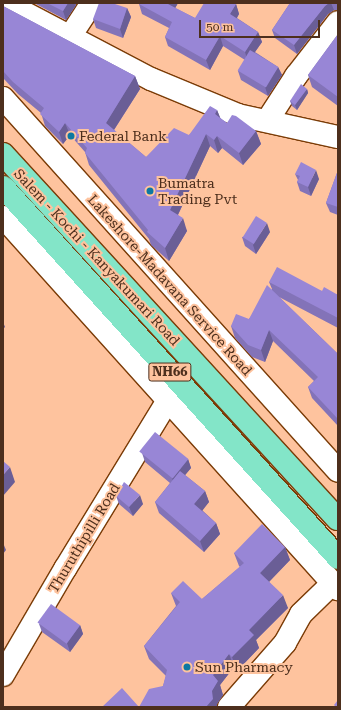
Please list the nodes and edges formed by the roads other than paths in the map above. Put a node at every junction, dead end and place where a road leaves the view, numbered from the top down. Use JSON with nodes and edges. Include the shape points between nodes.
{"nodes":[{"id":1,"x":6,"y":3,"type":"edge"},
{"id":2,"x":92,"y":3,"type":"edge"},
{"id":3,"x":338,"y":22,"type":"edge"},
{"id":4,"x":69,"y":38,"type":"junction"},
{"id":5,"x":3,"y":98,"type":"edge"},
{"id":6,"x":267,"y":121,"type":"junction"},
{"id":7,"x":338,"y":137,"type":"edge"},
{"id":8,"x":3,"y":154,"type":"edge"},
{"id":9,"x":3,"y":187,"type":"edge"},
{"id":10,"x":3,"y":217,"type":"edge"},
{"id":11,"x":167,"y":402,"type":"junction"},
{"id":12,"x":338,"y":471,"type":"edge"},
{"id":13,"x":338,"y":519,"type":"edge"},
{"id":14,"x":338,"y":558,"type":"edge"},
{"id":15,"x":335,"y":586,"type":"edge"},
{"id":16,"x":3,"y":676,"type":"edge"},
{"id":17,"x":229,"y":707,"type":"edge"}],
"edges":[{"from":1,"to":4,"type":"street"},
{"from":2,"to":4,"type":"street"},
{"from":3,"to":6,"type":"street","via":[[296,76]]},
{"from":4,"to":6,"type":"street","via":[[151,79],[238,115]]},
{"from":5,"to":12,"type":"street","name":"Lakeshore-Madavana Service Road"},
{"from":6,"to":7,"type":"street"},
{"from":8,"to":13,"type":"highway","name":"Salem - Kochi - Kanyakumari Road","number":"NH66"},
{"from":9,"to":14,"type":"highway","name":"Salem - Kochi - Kanyakumari Road","number":"NH66"},
{"from":10,"to":11,"type":"street"},
{"from":11,"to":15,"type":"street"},
{"from":11,"to":16,"type":"street","name":"Thuruthipilli Road"},
{"from":15,"to":17,"type":"street","via":[[301,614],[285,643]]}]}
